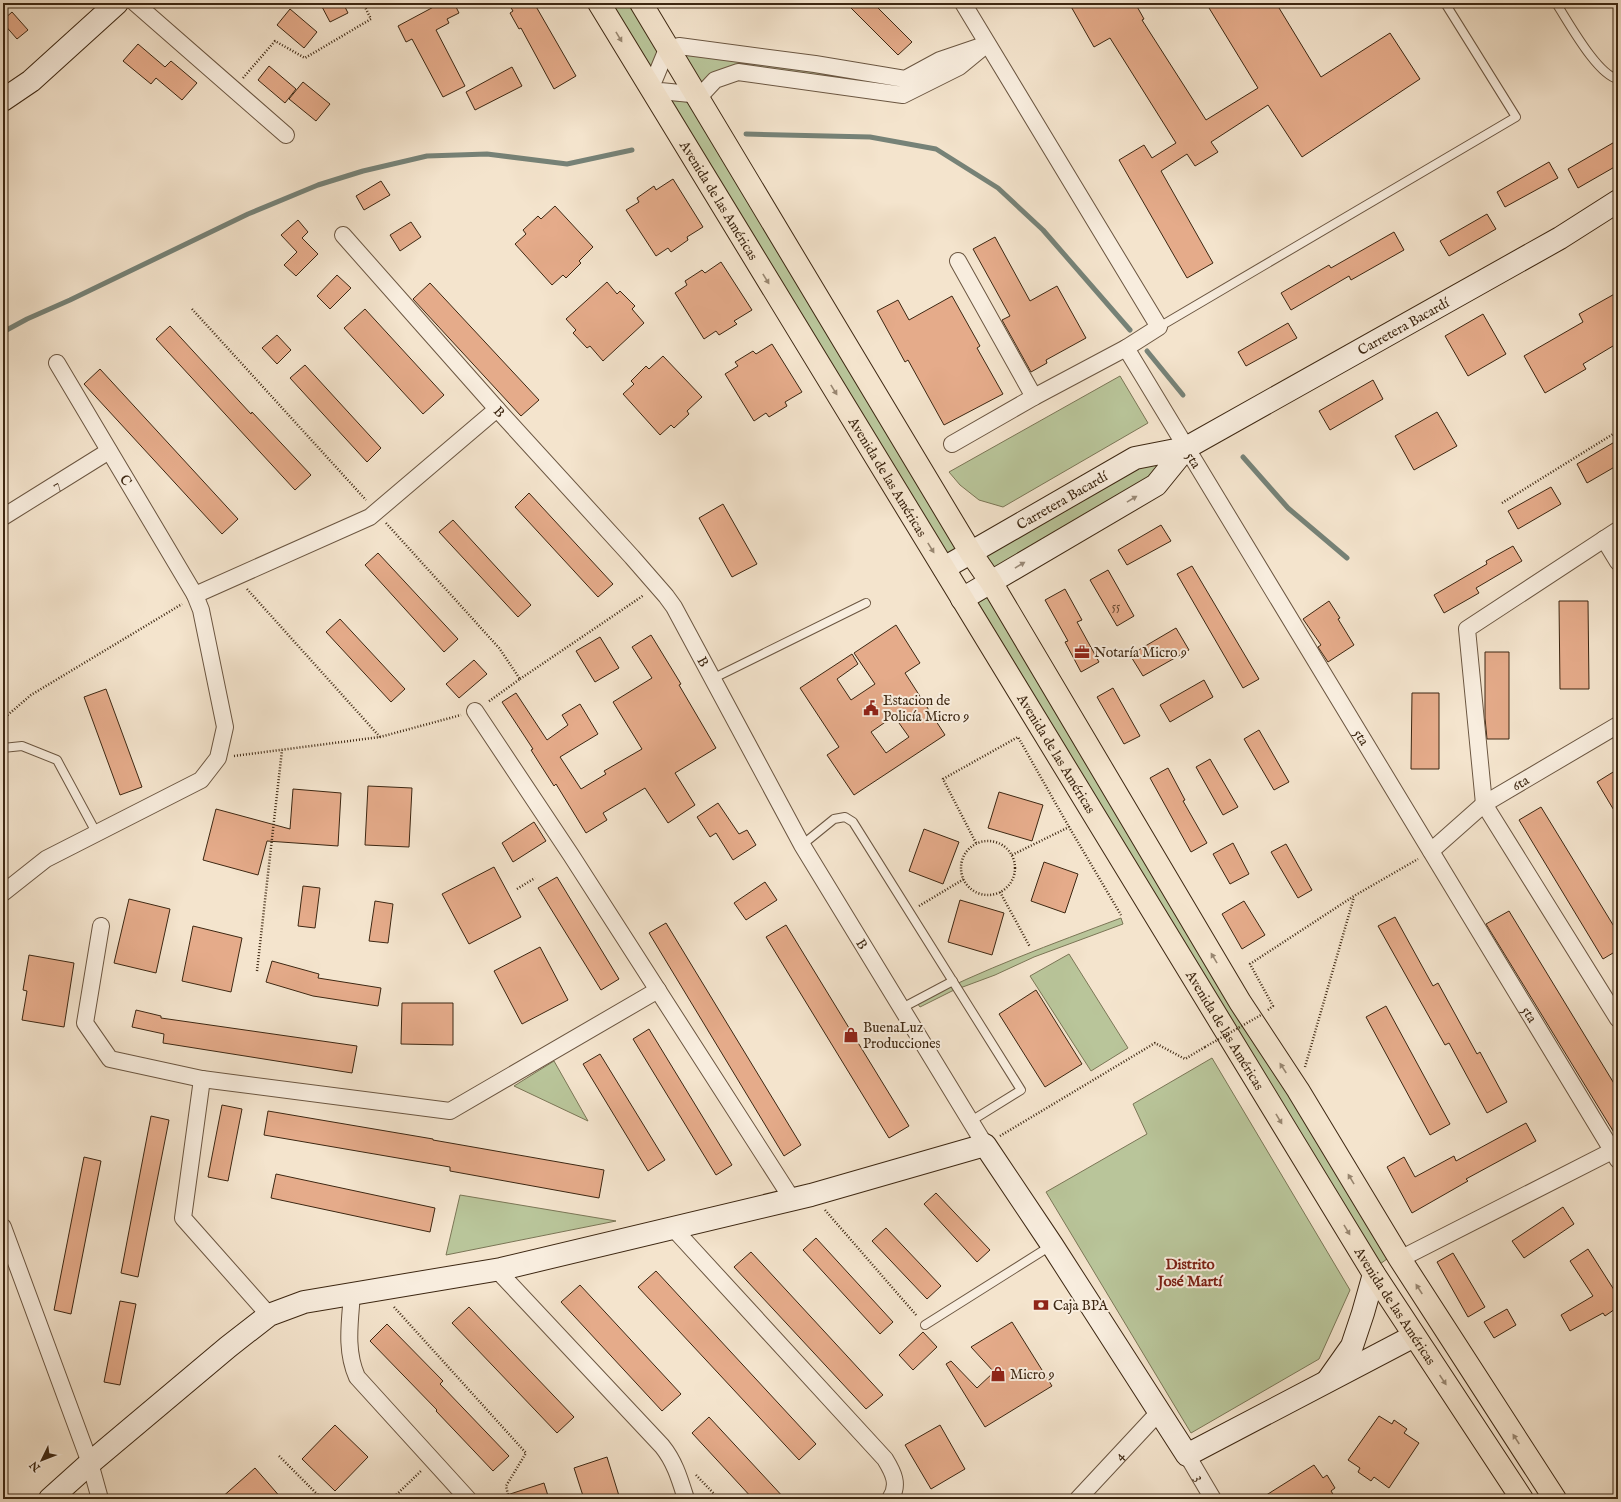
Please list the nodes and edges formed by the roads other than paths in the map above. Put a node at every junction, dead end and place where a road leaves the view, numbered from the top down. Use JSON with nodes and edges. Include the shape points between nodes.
{"nodes":[{"id":1,"x":117,"y":3,"type":"edge"},
{"id":2,"x":135,"y":3,"type":"edge"},
{"id":3,"x":599,"y":3,"type":"edge"},
{"id":4,"x":641,"y":3,"type":"edge"},
{"id":5,"x":962,"y":3,"type":"edge"},
{"id":6,"x":1445,"y":3,"type":"edge"},
{"id":7,"x":1556,"y":3,"type":"edge"},
{"id":8,"x":987,"y":44,"type":"junction"},
{"id":9,"x":668,"y":49,"type":"junction"},
{"id":10,"x":1618,"y":79,"type":"edge"},
{"id":11,"x":650,"y":90,"type":"junction"},
{"id":12,"x":696,"y":96,"type":"junction"},
{"id":13,"x":3,"y":100,"type":"edge"},
{"id":14,"x":286,"y":135,"type":"dead end"},
{"id":15,"x":1618,"y":201,"type":"edge"},
{"id":16,"x":343,"y":235,"type":"dead end"},
{"id":17,"x":958,"y":261,"type":"dead end"},
{"id":18,"x":1159,"y":327,"type":"junction"},
{"id":19,"x":1126,"y":348,"type":"junction"},
{"id":20,"x":57,"y":363,"type":"dead end"},
{"id":21,"x":1034,"y":397,"type":"junction"},
{"id":22,"x":497,"y":409,"type":"junction"},
{"id":23,"x":952,"y":444,"type":"dead end"},
{"id":24,"x":1186,"y":448,"type":"junction"},
{"id":25,"x":109,"y":451,"type":"junction"},
{"id":26,"x":3,"y":517,"type":"edge"},
{"id":27,"x":1618,"y":530,"type":"edge"},
{"id":28,"x":1604,"y":539,"type":"junction"},
{"id":29,"x":971,"y":552,"type":"junction"},
{"id":30,"x":1618,"y":562,"type":"edge"},
{"id":31,"x":944,"y":568,"type":"junction"},
{"id":32,"x":991,"y":582,"type":"junction"},
{"id":33,"x":195,"y":595,"type":"junction"},
{"id":34,"x":962,"y":599,"type":"junction"},
{"id":35,"x":866,"y":604,"type":"dead end"},
{"id":36,"x":712,"y":679,"type":"junction"},
{"id":37,"x":475,"y":711,"type":"road end"},
{"id":38,"x":1618,"y":725,"type":"edge"},
{"id":39,"x":3,"y":748,"type":"edge"},
{"id":40,"x":1484,"y":804,"type":"junction"},
{"id":41,"x":98,"y":834,"type":"junction"},
{"id":42,"x":802,"y":845,"type":"junction"},
{"id":43,"x":1431,"y":851,"type":"junction"},
{"id":44,"x":3,"y":893,"type":"edge"},
{"id":45,"x":101,"y":926,"type":"dead end"},
{"id":46,"x":953,"y":981,"type":"junction"},
{"id":47,"x":658,"y":990,"type":"junction"},
{"id":48,"x":902,"y":1008,"type":"junction"},
{"id":49,"x":1618,"y":1018,"type":"edge"},
{"id":50,"x":202,"y":1079,"type":"junction"},
{"id":51,"x":971,"y":1121,"type":"junction"},
{"id":52,"x":985,"y":1145,"type":"junction"},
{"id":53,"x":1616,"y":1153,"type":"edge"},
{"id":54,"x":801,"y":1197,"type":"junction"},
{"id":55,"x":3,"y":1227,"type":"edge"},
{"id":56,"x":673,"y":1228,"type":"junction"},
{"id":57,"x":1052,"y":1245,"type":"junction"},
{"id":58,"x":1400,"y":1259,"type":"junction"},
{"id":59,"x":497,"y":1270,"type":"junction"},
{"id":60,"x":1374,"y":1274,"type":"junction"},
{"id":61,"x":352,"y":1294,"type":"junction"},
{"id":62,"x":269,"y":1315,"type":"junction"},
{"id":63,"x":925,"y":1325,"type":"road end"},
{"id":64,"x":1414,"y":1336,"type":"junction"},
{"id":65,"x":1325,"y":1384,"type":"junction"},
{"id":66,"x":1160,"y":1411,"type":"junction"},
{"id":67,"x":1187,"y":1455,"type":"junction"},
{"id":68,"x":90,"y":1463,"type":"junction"},
{"id":69,"x":50,"y":1499,"type":"edge"},
{"id":70,"x":100,"y":1499,"type":"edge"},
{"id":71,"x":468,"y":1499,"type":"edge"},
{"id":72,"x":686,"y":1499,"type":"edge"},
{"id":73,"x":890,"y":1499,"type":"edge"},
{"id":74,"x":1078,"y":1499,"type":"edge"},
{"id":75,"x":1213,"y":1499,"type":"edge"},
{"id":76,"x":1522,"y":1499,"type":"edge"},
{"id":77,"x":1555,"y":1499,"type":"edge"}],
"edges":[{"from":1,"to":13,"type":"street","via":[[31,81]]},
{"from":2,"to":14,"type":"street"},
{"from":3,"to":11,"type":"main road","name":"Avenida de las Américas","one_way":true},
{"from":4,"to":9,"type":"main road","name":"Avenida de las Américas"},
{"from":5,"to":8,"type":"street"},
{"from":6,"to":18,"type":"lane","via":[[1516,117]]},
{"from":7,"to":10,"type":"lane","via":[[1601,69],[1612,78]]},
{"from":8,"to":9,"type":"street","via":[[940,60],[904,79],[687,47]]},
{"from":8,"to":12,"type":"street","via":[[959,67],[903,95],[738,72],[715,80],[701,95]]},
{"from":8,"to":18,"type":"street"},
{"from":9,"to":11,"type":"street"},
{"from":9,"to":12,"type":"main road","name":"Avenida de las Américas"},
{"from":11,"to":12,"type":"street"},
{"from":11,"to":31,"type":"main road","name":"Avenida de las Américas","one_way":true},
{"from":12,"to":29,"type":"main road","name":"Avenida de las Américas"},
{"from":15,"to":24,"type":"street","name":"Carretera Bacardí","via":[[1560,238]]},
{"from":16,"to":22,"type":"street","name":"B"},
{"from":17,"to":21,"type":"street"},
{"from":18,"to":19,"type":"street"},
{"from":19,"to":21,"type":"street"},
{"from":19,"to":24,"type":"street","name":"5ta"},
{"from":20,"to":25,"type":"street","name":"C"},
{"from":21,"to":23,"type":"street"},
{"from":22,"to":33,"type":"street","via":[[370,517]]},
{"from":22,"to":36,"type":"street","name":"B","via":[[658,586],[674,607]]},
{"from":24,"to":29,"type":"street","name":"Carretera Bacardí","via":[[1135,458]]},
{"from":32,"to":24,"type":"street","name":"Carretera Bacardí","one_way":true,"via":[[1156,485]]},
{"from":24,"to":43,"type":"street","name":"5ta"},
{"from":25,"to":26,"type":"street","name":"7"},
{"from":25,"to":33,"type":"street","name":"C"},
{"from":27,"to":28,"type":"street"},
{"from":28,"to":30,"type":"street"},
{"from":28,"to":40,"type":"street","via":[[1467,629]]},
{"from":29,"to":31,"type":"street","name":"Carretera Bacardí"},
{"from":29,"to":32,"type":"main road","name":"Avenida de las Américas"},
{"from":31,"to":34,"type":"main road","name":"Avenida de las Américas"},
{"from":32,"to":34,"type":"street","name":"Carretera Bacardí"},
{"from":58,"to":32,"type":"main road","name":"Avenida de las Américas","one_way":true,"via":[[1298,1090],[1240,1002]]},
{"from":33,"to":41,"type":"street","name":"C","via":[[201,610],[225,727],[218,758],[201,780]]},
{"from":34,"to":60,"type":"main road","name":"Avenida de las Américas","one_way":true},
{"from":35,"to":36,"type":"lane"},
{"from":36,"to":42,"type":"street","name":"B"},
{"from":37,"to":47,"type":"street"},
{"from":38,"to":40,"type":"street","name":"6ta"},
{"from":39,"to":41,"type":"lane","via":[[22,746],[57,760]]},
{"from":40,"to":43,"type":"street","name":"6ta"},
{"from":40,"to":49,"type":"street"},
{"from":41,"to":44,"type":"street","via":[[46,859]]},
{"from":42,"to":46,"type":"lane","via":[[834,819],[845,817],[853,822]]},
{"from":42,"to":48,"type":"street","name":"B"},
{"from":43,"to":53,"type":"street","name":"5ta"},
{"from":45,"to":50,"type":"street","via":[[85,1023],[110,1059]]},
{"from":46,"to":48,"type":"lane"},
{"from":46,"to":51,"type":"lane","via":[[1022,1090]]},
{"from":47,"to":50,"type":"street","via":[[450,1111]]},
{"from":47,"to":54,"type":"street"},
{"from":48,"to":51,"type":"street","name":"B"},
{"from":50,"to":62,"type":"street","via":[[183,1218]]},
{"from":51,"to":52,"type":"street","name":"B"},
{"from":52,"to":54,"type":"street"},
{"from":52,"to":57,"type":"street"},
{"from":53,"to":58,"type":"street"},
{"from":54,"to":56,"type":"street"},
{"from":55,"to":68,"type":"street"},
{"from":56,"to":59,"type":"street"},
{"from":56,"to":73,"type":"street","via":[[885,1458],[896,1483]]},
{"from":57,"to":63,"type":"lane"},
{"from":57,"to":66,"type":"street"},
{"from":58,"to":60,"type":"main road"},
{"from":77,"to":58,"type":"main road","name":"Avenida de las Américas","one_way":true},
{"from":59,"to":61,"type":"street"},
{"from":59,"to":72,"type":"street","via":[[668,1453]]},
{"from":60,"to":64,"type":"main road","name":"Avenida de las Américas"},
{"from":60,"to":65,"type":"street","via":[[1352,1346]]},
{"from":61,"to":62,"type":"street","via":[[304,1302]]},
{"from":61,"to":71,"type":"street","via":[[349,1347],[353,1368],[361,1382]]},
{"from":62,"to":68,"type":"street"},
{"from":64,"to":65,"type":"street"},
{"from":64,"to":76,"type":"main road","name":"Avenida de las Américas","one_way":true},
{"from":65,"to":67,"type":"street"},
{"from":66,"to":67,"type":"street"},
{"from":66,"to":74,"type":"street","name":"4"},
{"from":67,"to":75,"type":"street","name":"3"},
{"from":68,"to":69,"type":"street"},
{"from":68,"to":70,"type":"street"}]}
